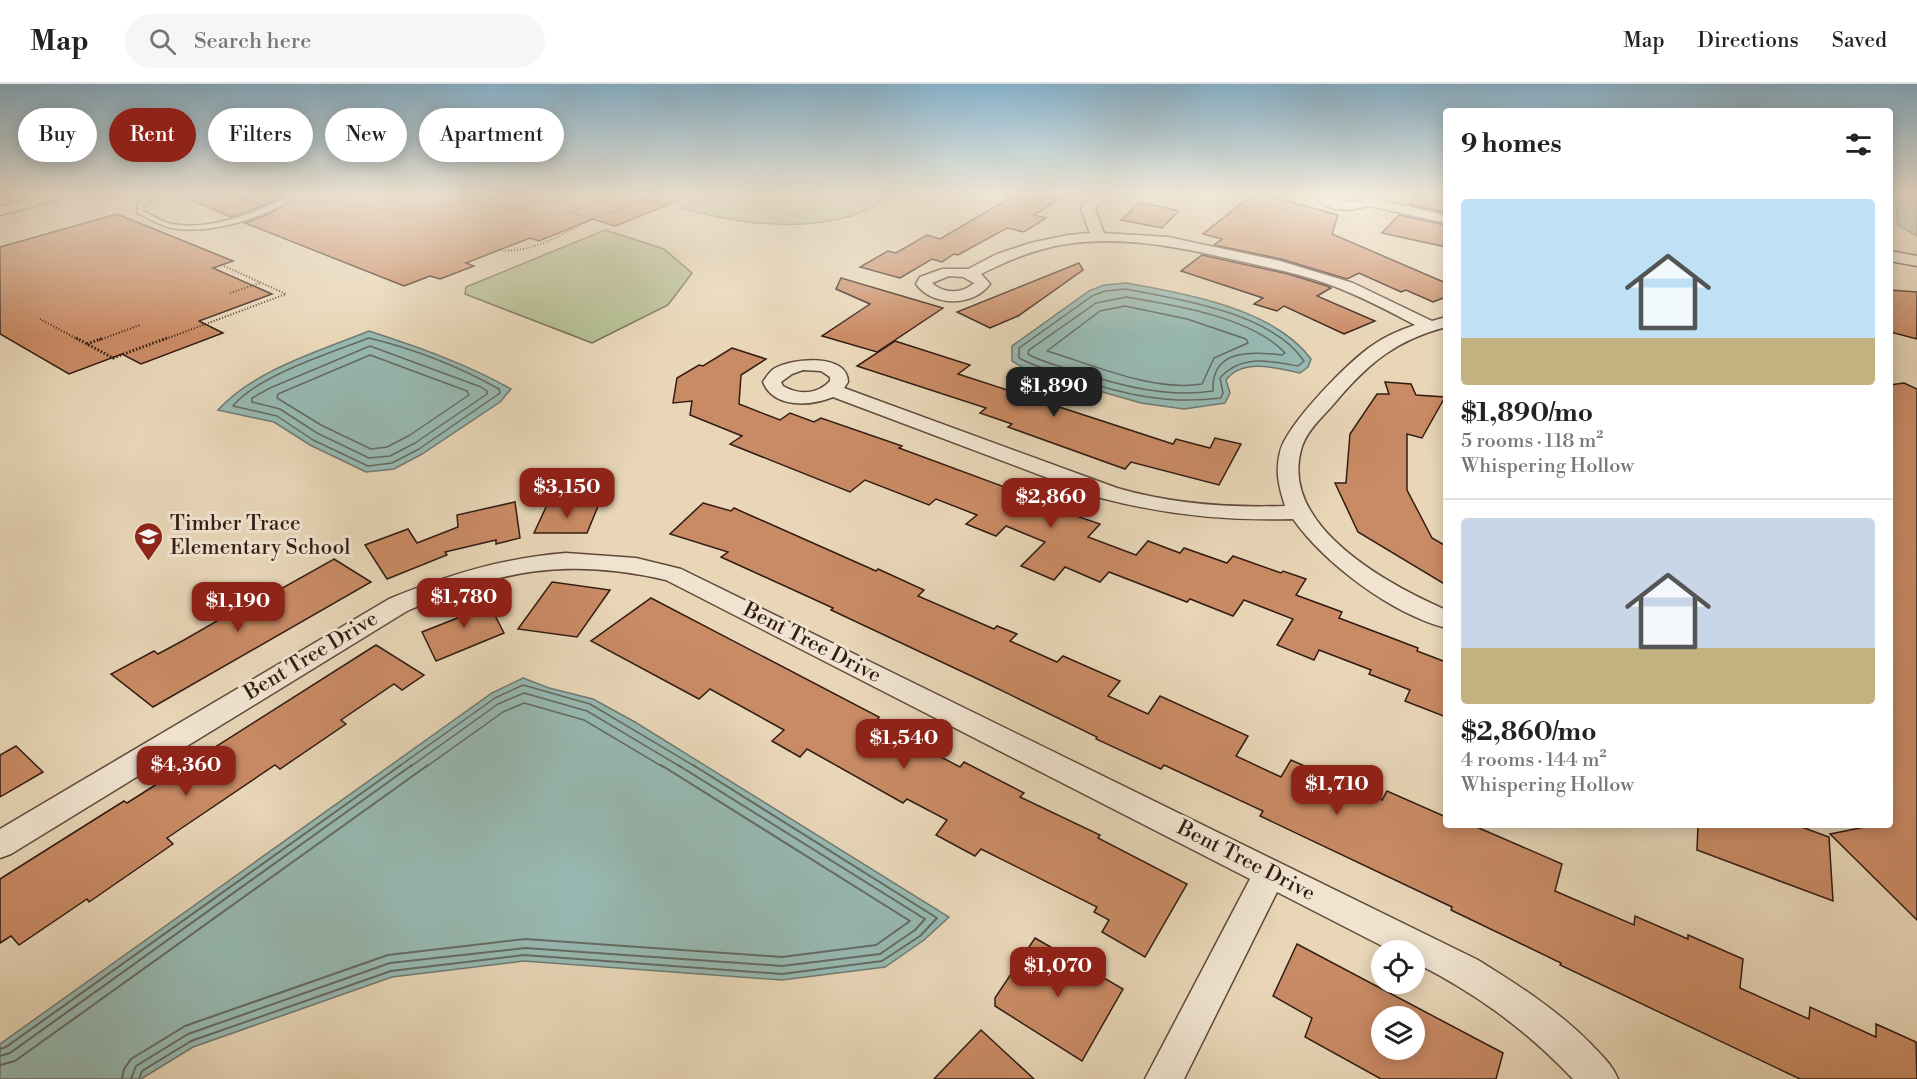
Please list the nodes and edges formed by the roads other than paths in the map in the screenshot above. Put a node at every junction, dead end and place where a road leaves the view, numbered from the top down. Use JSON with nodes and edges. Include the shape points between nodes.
{"nodes":[{"id":1,"x":1052,"y":241,"type":"edge"},
{"id":2,"x":1174,"y":241,"type":"edge"},
{"id":3,"x":1893,"y":257,"type":"edge"},
{"id":4,"x":1917,"y":261,"type":"edge"},
{"id":5,"x":969,"y":274,"type":"dead end"},
{"id":6,"x":1438,"y":324,"type":"edge"},
{"id":7,"x":832,"y":390,"type":"dead end"},
{"id":8,"x":1299,"y":512,"type":"junction"},
{"id":9,"x":1443,"y":620,"type":"edge"},
{"id":10,"x":0,"y":844,"type":"edge"},
{"id":11,"x":1270,"y":873,"type":"junction"},
{"id":12,"x":1164,"y":1079,"type":"edge"},
{"id":13,"x":1599,"y":1079,"type":"edge"}],
"edges":[{"from":1,"to":5,"type":"street","via":[[994,259]]},
{"from":2,"to":6,"type":"street","via":[[1297,270]]},
{"from":3,"to":4,"type":"street"},
{"from":6,"to":8,"type":"street","via":[[1388,342],[1369,354],[1296,437],[1287,470],[1289,489]]},
{"from":7,"to":8,"type":"street","via":[[1148,504],[1198,513]]},
{"from":8,"to":9,"type":"street","via":[[1334,554],[1361,575]]},
{"from":10,"to":11,"type":"street","name":"Bent Tree Drive","via":[[398,605],[433,588],[487,571],[575,559],[618,561],[673,574]]},
{"from":11,"to":12,"type":"street"},
{"from":11,"to":13,"type":"street","name":"Bent Tree Drive","via":[[1466,972],[1530,1013]]}]}
